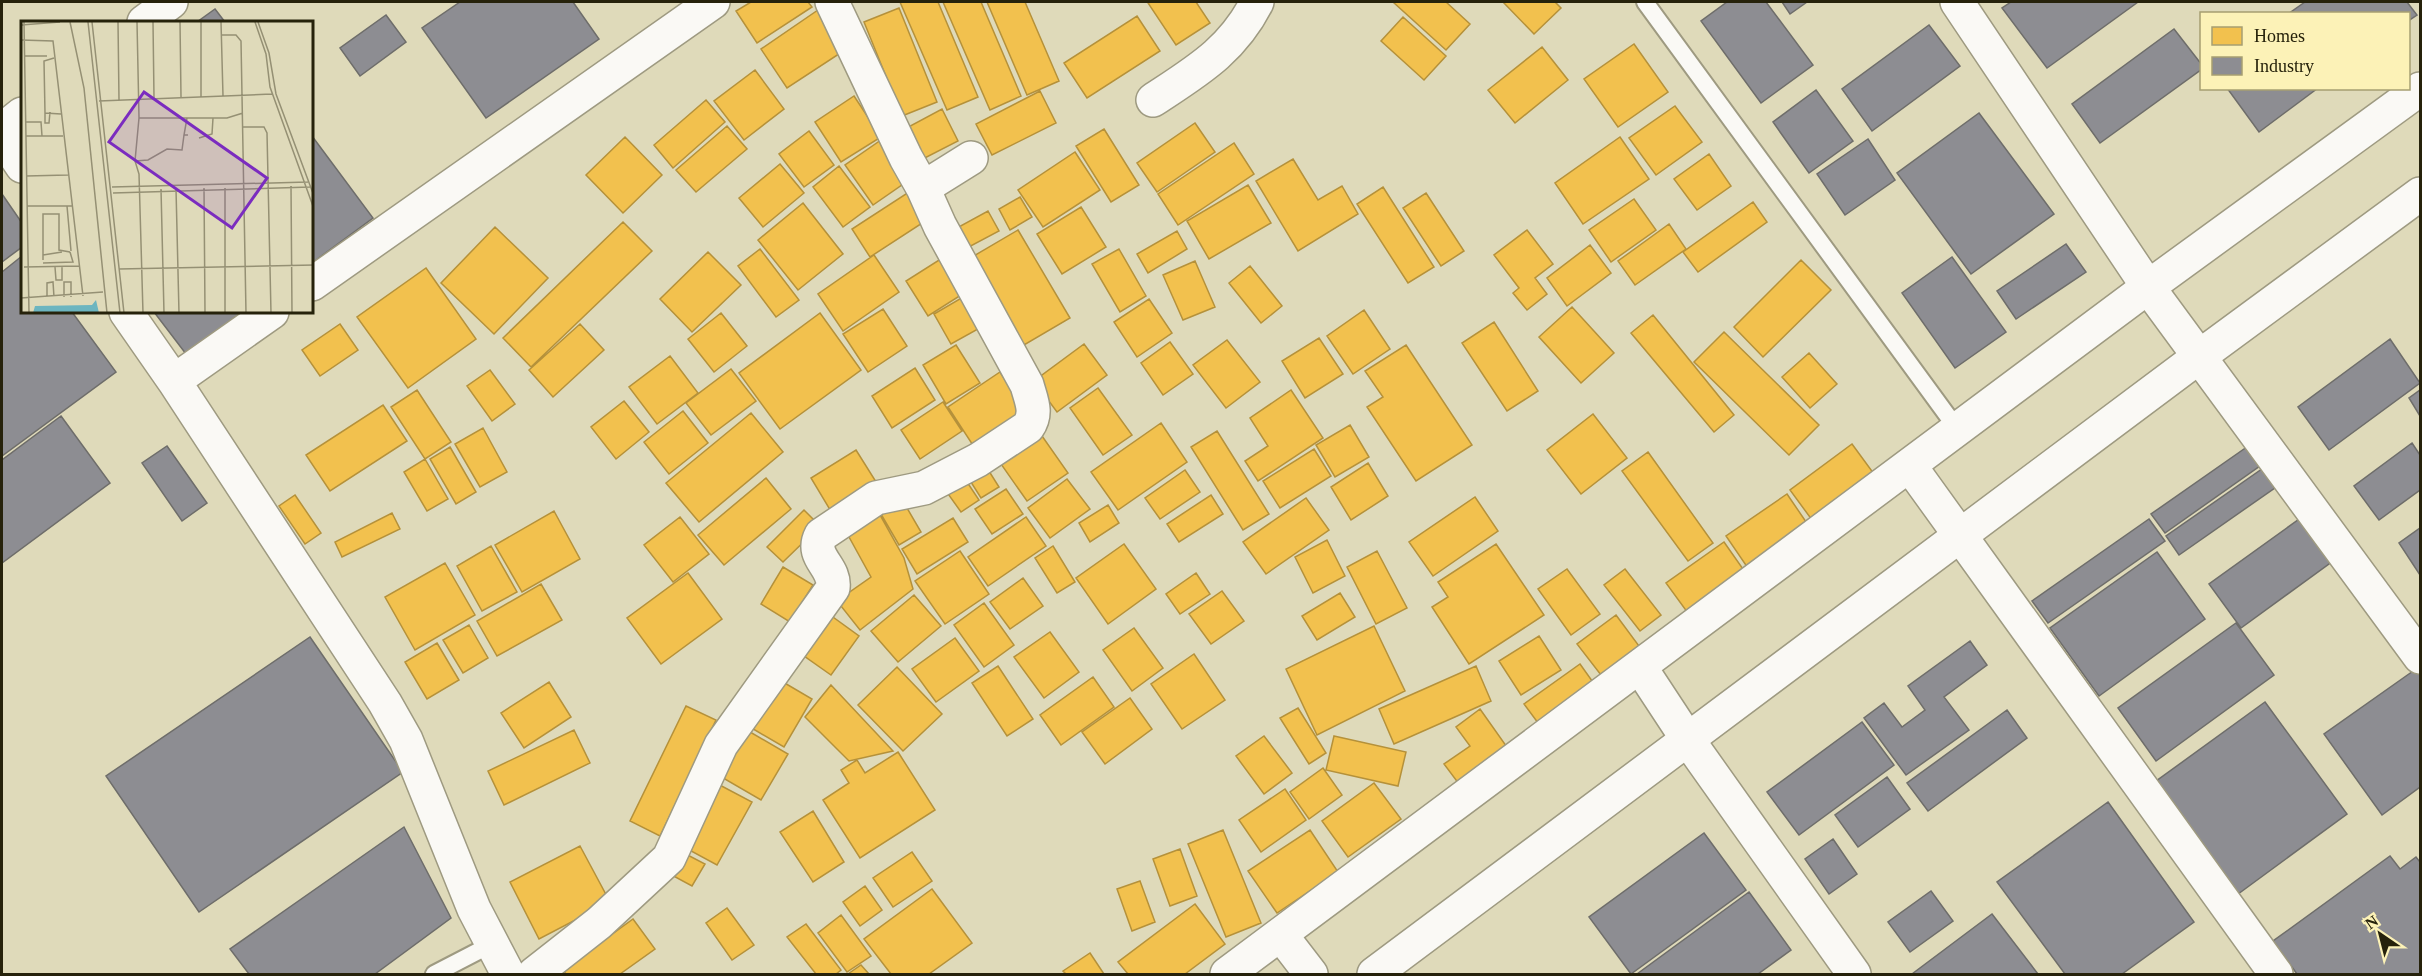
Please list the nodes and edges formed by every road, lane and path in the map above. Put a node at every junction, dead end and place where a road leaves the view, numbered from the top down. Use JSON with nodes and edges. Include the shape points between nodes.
{"nodes":[{"id":1,"x":171,"y":2,"type":"edge"},
{"id":2,"x":713,"y":2,"type":"edge"},
{"id":3,"x":832,"y":2,"type":"edge"},
{"id":4,"x":1257,"y":2,"type":"edge"},
{"id":5,"x":1645,"y":2,"type":"edge"},
{"id":6,"x":1957,"y":2,"type":"edge"},
{"id":7,"x":145,"y":21,"type":"edge"},
{"id":8,"x":2421,"y":88,"type":"edge"},
{"id":9,"x":1153,"y":100,"type":"dead end"},
{"id":10,"x":21,"y":115,"type":"edge"},
{"id":11,"x":2,"y":130,"type":"edge"},
{"id":12,"x":2,"y":136,"type":"edge"},
{"id":13,"x":971,"y":158,"type":"dead end"},
{"id":14,"x":21,"y":164,"type":"edge"},
{"id":15,"x":923,"y":188,"type":"junction"},
{"id":16,"x":2421,"y":194,"type":"edge"},
{"id":17,"x":314,"y":283,"type":"edge"},
{"id":18,"x":2148,"y":287,"type":"junction"},
{"id":19,"x":127,"y":314,"type":"edge"},
{"id":20,"x":269,"y":314,"type":"edge"},
{"id":21,"x":2200,"y":356,"type":"junction"},
{"id":22,"x":174,"y":381,"type":"junction"},
{"id":23,"x":1958,"y":430,"type":"junction"},
{"id":24,"x":1910,"y":466,"type":"junction"},
{"id":25,"x":1962,"y":534,"type":"junction"},
{"id":26,"x":2421,"y":657,"type":"edge"},
{"id":27,"x":1640,"y":667,"type":"junction"},
{"id":28,"x":1688,"y":740,"type":"junction"},
{"id":29,"x":1281,"y":935,"type":"junction"},
{"id":30,"x":492,"y":944,"type":"junction"},
{"id":31,"x":434,"y":975,"type":"edge"},
{"id":32,"x":508,"y":975,"type":"edge"},
{"id":33,"x":534,"y":975,"type":"edge"},
{"id":34,"x":1227,"y":975,"type":"edge"},
{"id":35,"x":1311,"y":975,"type":"edge"},
{"id":36,"x":1374,"y":975,"type":"edge"},
{"id":37,"x":1854,"y":975,"type":"edge"},
{"id":38,"x":2276,"y":975,"type":"edge"}],
"edges":[{"from":1,"to":7,"type":"street"},
{"from":2,"to":17,"type":"street"},
{"from":3,"to":15,"type":"street"},
{"from":4,"to":9,"type":"street","via":[[1227,48]]},
{"from":5,"to":23,"type":"lane"},
{"from":6,"to":18,"type":"street"},
{"from":8,"to":18,"type":"street"},
{"from":10,"to":11,"type":"street"},
{"from":12,"to":14,"type":"street"},
{"from":13,"to":15,"type":"street"},
{"from":15,"to":33,"type":"street","via":[[1027,385],[1034,420],[978,460],[924,488],[876,498],[822,535],[818,553],[834,579],[833,588],[721,745],[669,858],[599,923]]},
{"from":16,"to":21,"type":"street"},
{"from":18,"to":21,"type":"street"},
{"from":18,"to":23,"type":"street"},
{"from":19,"to":22,"type":"street"},
{"from":20,"to":22,"type":"street"},
{"from":21,"to":25,"type":"street"},
{"from":21,"to":26,"type":"street"},
{"from":22,"to":30,"type":"street","via":[[406,740]]},
{"from":23,"to":24,"type":"street"},
{"from":24,"to":25,"type":"street"},
{"from":24,"to":27,"type":"street"},
{"from":25,"to":28,"type":"street"},
{"from":25,"to":38,"type":"street"},
{"from":27,"to":28,"type":"street"},
{"from":27,"to":29,"type":"street"},
{"from":28,"to":36,"type":"street"},
{"from":28,"to":37,"type":"street"},
{"from":29,"to":34,"type":"street"},
{"from":29,"to":35,"type":"street"},
{"from":30,"to":31,"type":"lane"},
{"from":30,"to":32,"type":"street"}]}
